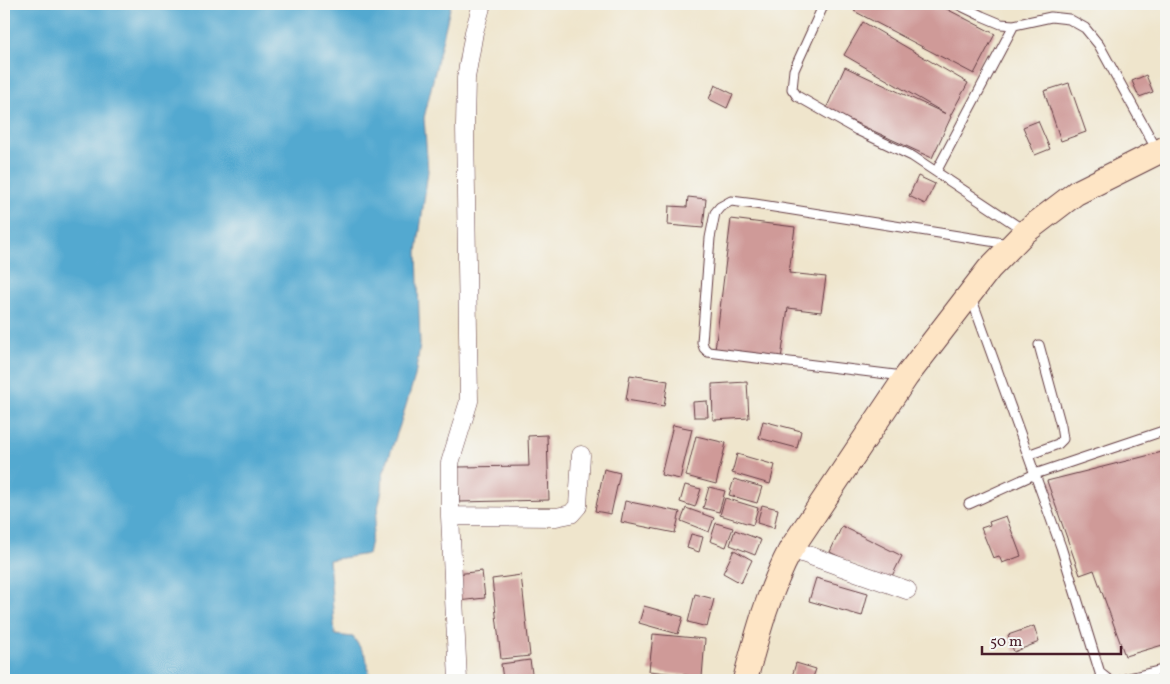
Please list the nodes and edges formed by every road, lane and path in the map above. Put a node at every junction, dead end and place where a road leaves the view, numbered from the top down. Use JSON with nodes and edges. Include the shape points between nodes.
{"nodes":[{"id":1,"x":482,"y":4,"type":"edge"},
{"id":2,"x":824,"y":4,"type":"edge"},
{"id":3,"x":957,"y":4,"type":"edge"},
{"id":4,"x":1014,"y":25,"type":"junction"},
{"id":5,"x":1162,"y":150,"type":"edge"},
{"id":6,"x":936,"y":172,"type":"junction"},
{"id":7,"x":1019,"y":238,"type":"junction"},
{"id":8,"x":970,"y":293,"type":"junction"},
{"id":9,"x":1039,"y":345,"type":"dead end"},
{"id":10,"x":906,"y":377,"type":"junction"},
{"id":11,"x":1166,"y":430,"type":"edge"},
{"id":12,"x":581,"y":455,"type":"dead end"},
{"id":13,"x":1028,"y":455,"type":"junction"},
{"id":14,"x":1035,"y":474,"type":"junction"},
{"id":15,"x":969,"y":504,"type":"dead end"},
{"id":16,"x":450,"y":516,"type":"junction"},
{"id":17,"x":791,"y":549,"type":"junction"},
{"id":18,"x":907,"y":590,"type":"dead end"},
{"id":19,"x":1166,"y":669,"type":"edge"},
{"id":20,"x":458,"y":680,"type":"edge"},
{"id":21,"x":745,"y":680,"type":"edge"},
{"id":22,"x":1109,"y":680,"type":"edge"},
{"id":23,"x":1121,"y":680,"type":"edge"}],
"edges":[{"from":1,"to":16,"type":"street","via":[[466,78],[469,401],[450,463]]},
{"from":2,"to":6,"type":"lane","via":[[794,70],[792,89],[808,103],[912,156]]},
{"from":3,"to":4,"type":"lane","via":[[1001,24]]},
{"from":4,"to":5,"type":"lane","via":[[1051,17],[1069,19],[1085,28],[1099,45]]},
{"from":4,"to":6,"type":"lane"},
{"from":5,"to":7,"type":"street","via":[[1076,193]]},
{"from":6,"to":7,"type":"lane"},
{"from":7,"to":8,"type":"street"},
{"from":7,"to":10,"type":"lane","via":[[731,201],[715,213],[702,342],[708,352]]},
{"from":8,"to":10,"type":"street"},
{"from":8,"to":13,"type":"lane"},
{"from":9,"to":13,"type":"lane","via":[[1063,439]]},
{"from":10,"to":17,"type":"street"},
{"from":11,"to":14,"type":"lane"},
{"from":12,"to":16,"type":"street","via":[[578,506],[571,514],[556,517]]},
{"from":13,"to":14,"type":"lane"},
{"from":14,"to":15,"type":"lane"},
{"from":14,"to":22,"type":"lane","via":[[1100,673]]},
{"from":16,"to":20,"type":"street"},
{"from":17,"to":18,"type":"street"},
{"from":17,"to":21,"type":"street","via":[[774,583]]},
{"from":19,"to":23,"type":"lane"}]}
